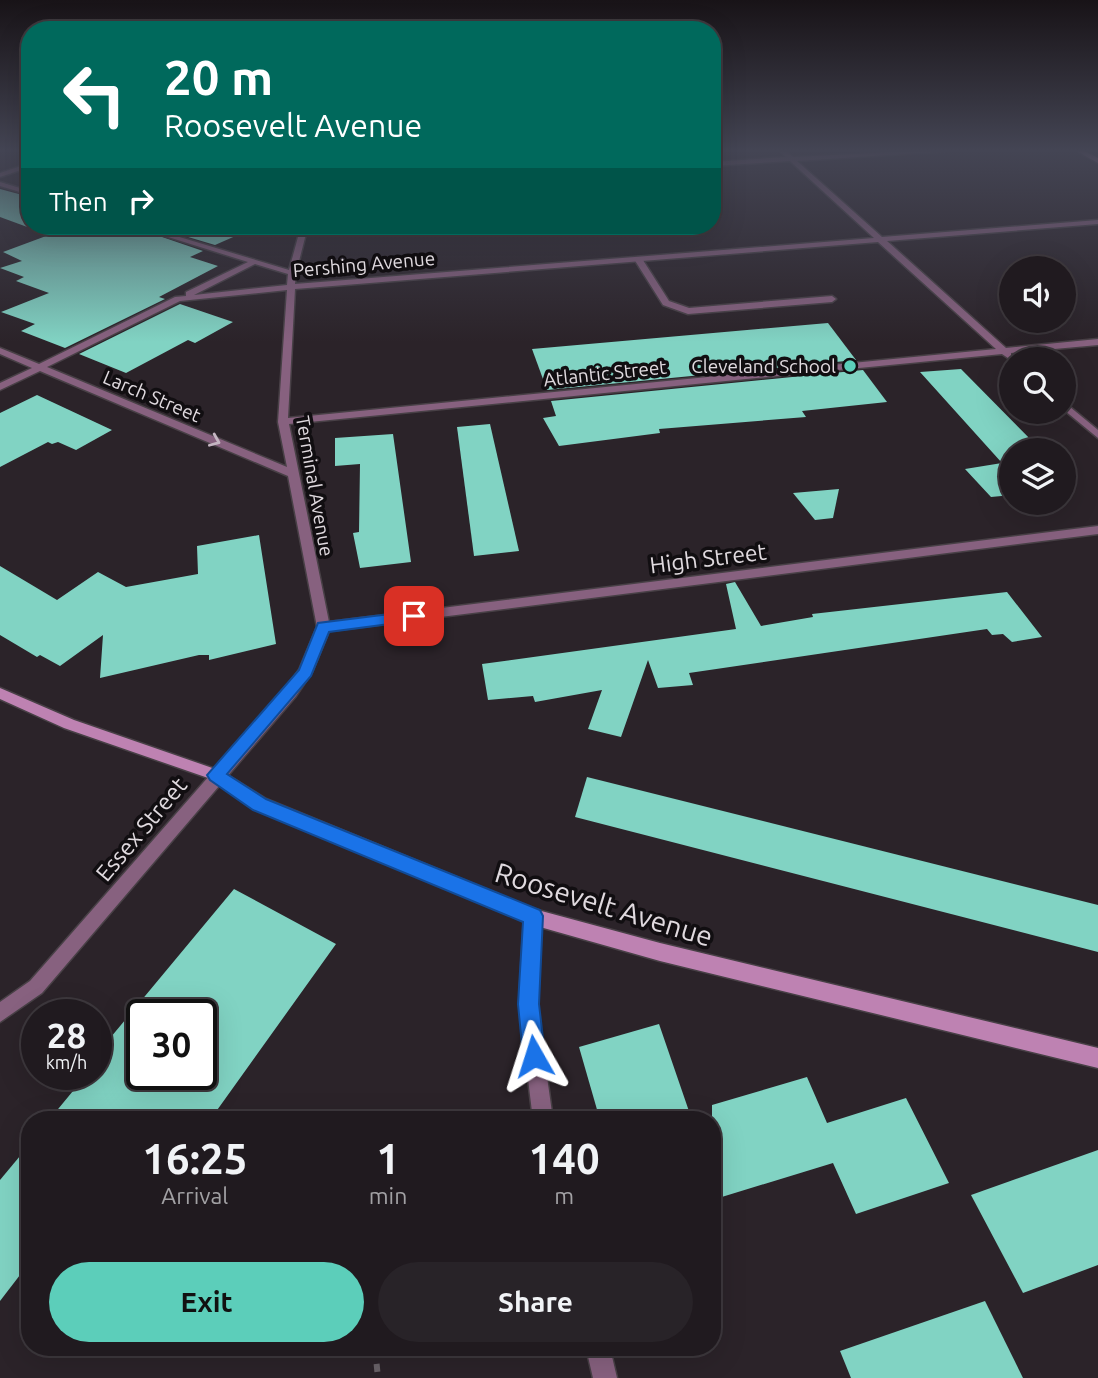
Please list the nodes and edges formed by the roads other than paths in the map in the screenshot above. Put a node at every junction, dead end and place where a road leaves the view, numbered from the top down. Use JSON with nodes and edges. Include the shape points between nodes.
{"nodes":[{"id":1,"x":851,"y":213,"type":"edge"},
{"id":2,"x":1098,"y":222,"type":"edge"},
{"id":3,"x":166,"y":235,"type":"edge"},
{"id":4,"x":303,"y":235,"type":"edge"},
{"id":5,"x":881,"y":240,"type":"junction"},
{"id":6,"x":638,"y":259,"type":"junction"},
{"id":7,"x":254,"y":262,"type":"junction"},
{"id":8,"x":292,"y":273,"type":"junction"},
{"id":9,"x":291,"y":287,"type":"junction"},
{"id":10,"x":178,"y":299,"type":"junction"},
{"id":11,"x":832,"y":299,"type":"dead end"},
{"id":12,"x":1098,"y":342,"type":"edge"},
{"id":13,"x":999,"y":347,"type":"edge"},
{"id":14,"x":1063,"y":347,"type":"edge"},
{"id":15,"x":0,"y":351,"type":"edge"},
{"id":16,"x":999,"y":356,"type":"edge"},
{"id":17,"x":40,"y":367,"type":"junction"},
{"id":18,"x":0,"y":387,"type":"edge"},
{"id":19,"x":1076,"y":416,"type":"edge"},
{"id":20,"x":283,"y":422,"type":"junction"},
{"id":21,"x":1098,"y":435,"type":"edge"},
{"id":22,"x":291,"y":473,"type":"junction"},
{"id":23,"x":1098,"y":530,"type":"edge"},
{"id":24,"x":324,"y":627,"type":"junction"},
{"id":25,"x":0,"y":693,"type":"edge"},
{"id":26,"x":216,"y":775,"type":"junction"},
{"id":27,"x":533,"y":916,"type":"junction"},
{"id":28,"x":0,"y":1013,"type":"edge"},
{"id":29,"x":1098,"y":1058,"type":"edge"},
{"id":30,"x":542,"y":1111,"type":"edge"},
{"id":31,"x":600,"y":1356,"type":"edge"},
{"id":32,"x":605,"y":1378,"type":"edge"}],
"edges":[{"from":1,"to":5,"type":"street"},
{"from":2,"to":5,"type":"street","name":"Pershing Avenue"},
{"from":3,"to":7,"type":"street"},
{"from":4,"to":8,"type":"street","name":"Terminal Avenue"},
{"from":5,"to":6,"type":"street","name":"Pershing Avenue"},
{"from":5,"to":13,"type":"street"},
{"from":6,"to":9,"type":"street","name":"Pershing Avenue"},
{"from":6,"to":11,"type":"street","via":[[666,303],[688,311]]},
{"from":7,"to":8,"type":"street"},
{"from":7,"to":10,"type":"street","name":"Pershing Avenue"},
{"from":8,"to":9,"type":"street","name":"Terminal Avenue"},
{"from":9,"to":10,"type":"street","name":"Pershing Avenue"},
{"from":9,"to":20,"type":"street","name":"Terminal Avenue"},
{"from":10,"to":17,"type":"street","name":"Pershing Avenue"},
{"from":12,"to":14,"type":"street","name":"Atlantic Street"},
{"from":15,"to":17,"type":"street","name":"Larch Street"},
{"from":16,"to":20,"type":"street","name":"Atlantic Street"},
{"from":17,"to":18,"type":"street","name":"Pershing Avenue"},
{"from":17,"to":22,"type":"street","name":"Larch Street","one_way":true},
{"from":19,"to":21,"type":"street"},
{"from":20,"to":22,"type":"street","name":"Terminal Avenue"},
{"from":22,"to":24,"type":"street","name":"Terminal Avenue"},
{"from":23,"to":24,"type":"street","name":"High Street"},
{"from":24,"to":26,"type":"street","name":"Essex Street","via":[[305,672]]},
{"from":25,"to":26,"type":"street","name":"Roosevelt Avenue","via":[[69,724]]},
{"from":26,"to":27,"type":"street","name":"Roosevelt Avenue","via":[[260,804]]},
{"from":26,"to":28,"type":"street","name":"Essex Street","via":[[36,987]]},
{"from":27,"to":29,"type":"street","name":"Roosevelt Avenue","via":[[660,952]]},
{"from":27,"to":30,"type":"street","via":[[528,1004]]},
{"from":31,"to":32,"type":"street"}]}
